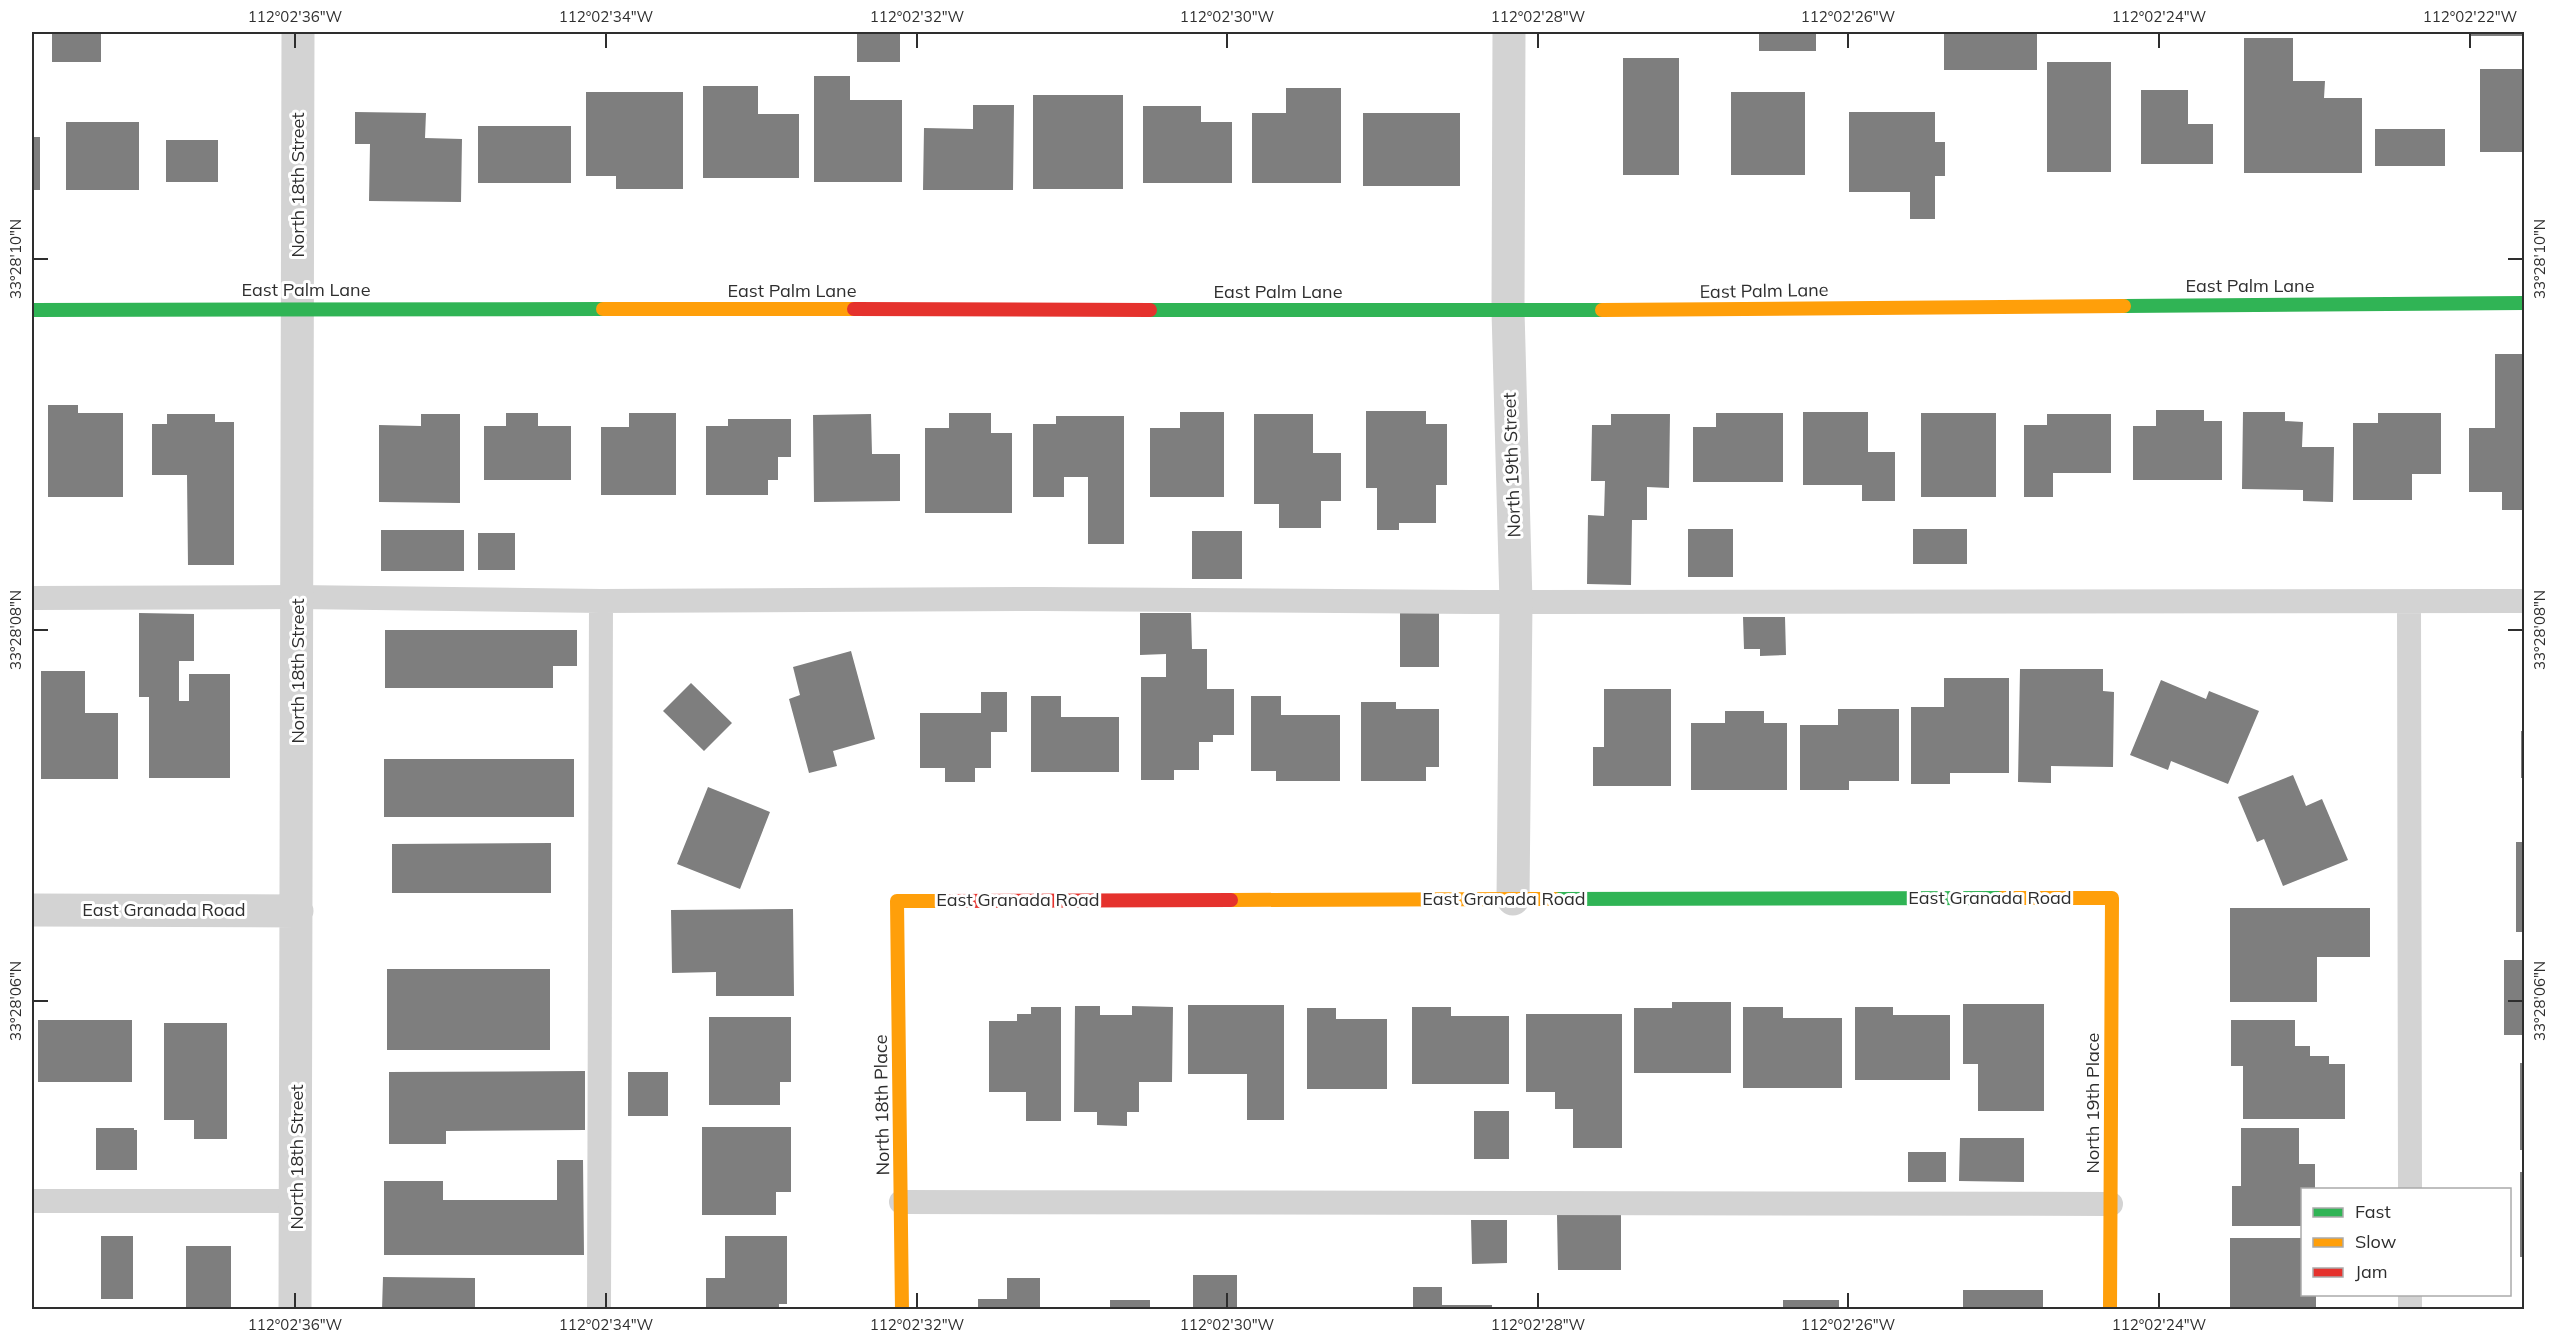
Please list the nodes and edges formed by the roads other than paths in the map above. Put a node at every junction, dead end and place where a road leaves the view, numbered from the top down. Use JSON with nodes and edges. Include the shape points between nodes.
{"nodes":[{"id":1,"x":298,"y":32,"type":"edge"},
{"id":2,"x":1509,"y":32,"type":"edge"},
{"id":3,"x":2524,"y":303,"type":"edge"},
{"id":4,"x":298,"y":308,"type":"junction"},
{"id":5,"x":32,"y":310,"type":"edge"},
{"id":6,"x":1508,"y":311,"type":"junction"},
{"id":7,"x":298,"y":597,"type":"junction"},
{"id":8,"x":32,"y":598,"type":"edge"},
{"id":9,"x":601,"y":601,"type":"junction"},
{"id":10,"x":2524,"y":601,"type":"edge"},
{"id":11,"x":1515,"y":602,"type":"junction"},
{"id":12,"x":2409,"y":603,"type":"junction"},
{"id":13,"x":2112,"y":897,"type":"joint"},
{"id":14,"x":1513,"y":899,"type":"junction"},
{"id":15,"x":897,"y":901,"type":"joint"},
{"id":16,"x":32,"y":910,"type":"edge"},
{"id":17,"x":297,"y":911,"type":"junction"},
{"id":18,"x":2410,"y":1188,"type":"edge"},
{"id":19,"x":32,"y":1201,"type":"edge"},
{"id":20,"x":297,"y":1201,"type":"junction"},
{"id":21,"x":901,"y":1202,"type":"junction"},
{"id":22,"x":2111,"y":1204,"type":"junction"},
{"id":23,"x":295,"y":1310,"type":"edge"},
{"id":24,"x":599,"y":1310,"type":"edge"},
{"id":25,"x":902,"y":1310,"type":"edge"},
{"id":26,"x":2110,"y":1310,"type":"edge"}],
"edges":[{"from":1,"to":4,"type":"street","name":"North 18th Street"},
{"from":2,"to":6,"type":"street","name":"North 19th Street"},
{"from":3,"to":6,"type":"street","name":"East Palm Lane"},
{"from":4,"to":5,"type":"street","name":"East Palm Lane"},
{"from":4,"to":6,"type":"street","name":"East Palm Lane"},
{"from":4,"to":7,"type":"street","name":"North 18th Street"},
{"from":6,"to":11,"type":"street","name":"North 19th Street"},
{"from":7,"to":8,"type":"lane"},
{"from":7,"to":9,"type":"lane"},
{"from":7,"to":17,"type":"street","name":"North 18th Street"},
{"from":9,"to":11,"type":"lane"},
{"from":9,"to":24,"type":"lane"},
{"from":10,"to":12,"type":"lane"},
{"from":11,"to":12,"type":"lane"},
{"from":11,"to":14,"type":"street","name":"North 19th Street"},
{"from":12,"to":18,"type":"lane"},
{"from":13,"to":14,"type":"street","name":"East Granada Road"},
{"from":13,"to":22,"type":"street","name":"North 19th Place"},
{"from":14,"to":15,"type":"street","name":"East Granada Road"},
{"from":15,"to":21,"type":"street","name":"North 18th Place"},
{"from":16,"to":17,"type":"street","name":"East Granada Road"},
{"from":17,"to":20,"type":"street","name":"North 18th Street"},
{"from":19,"to":20,"type":"lane"},
{"from":20,"to":23,"type":"street","name":"North 18th Street"},
{"from":21,"to":22,"type":"lane"},
{"from":21,"to":25,"type":"street","name":"North 18th Place"},
{"from":22,"to":26,"type":"street","name":"North 19th Place"}]}
